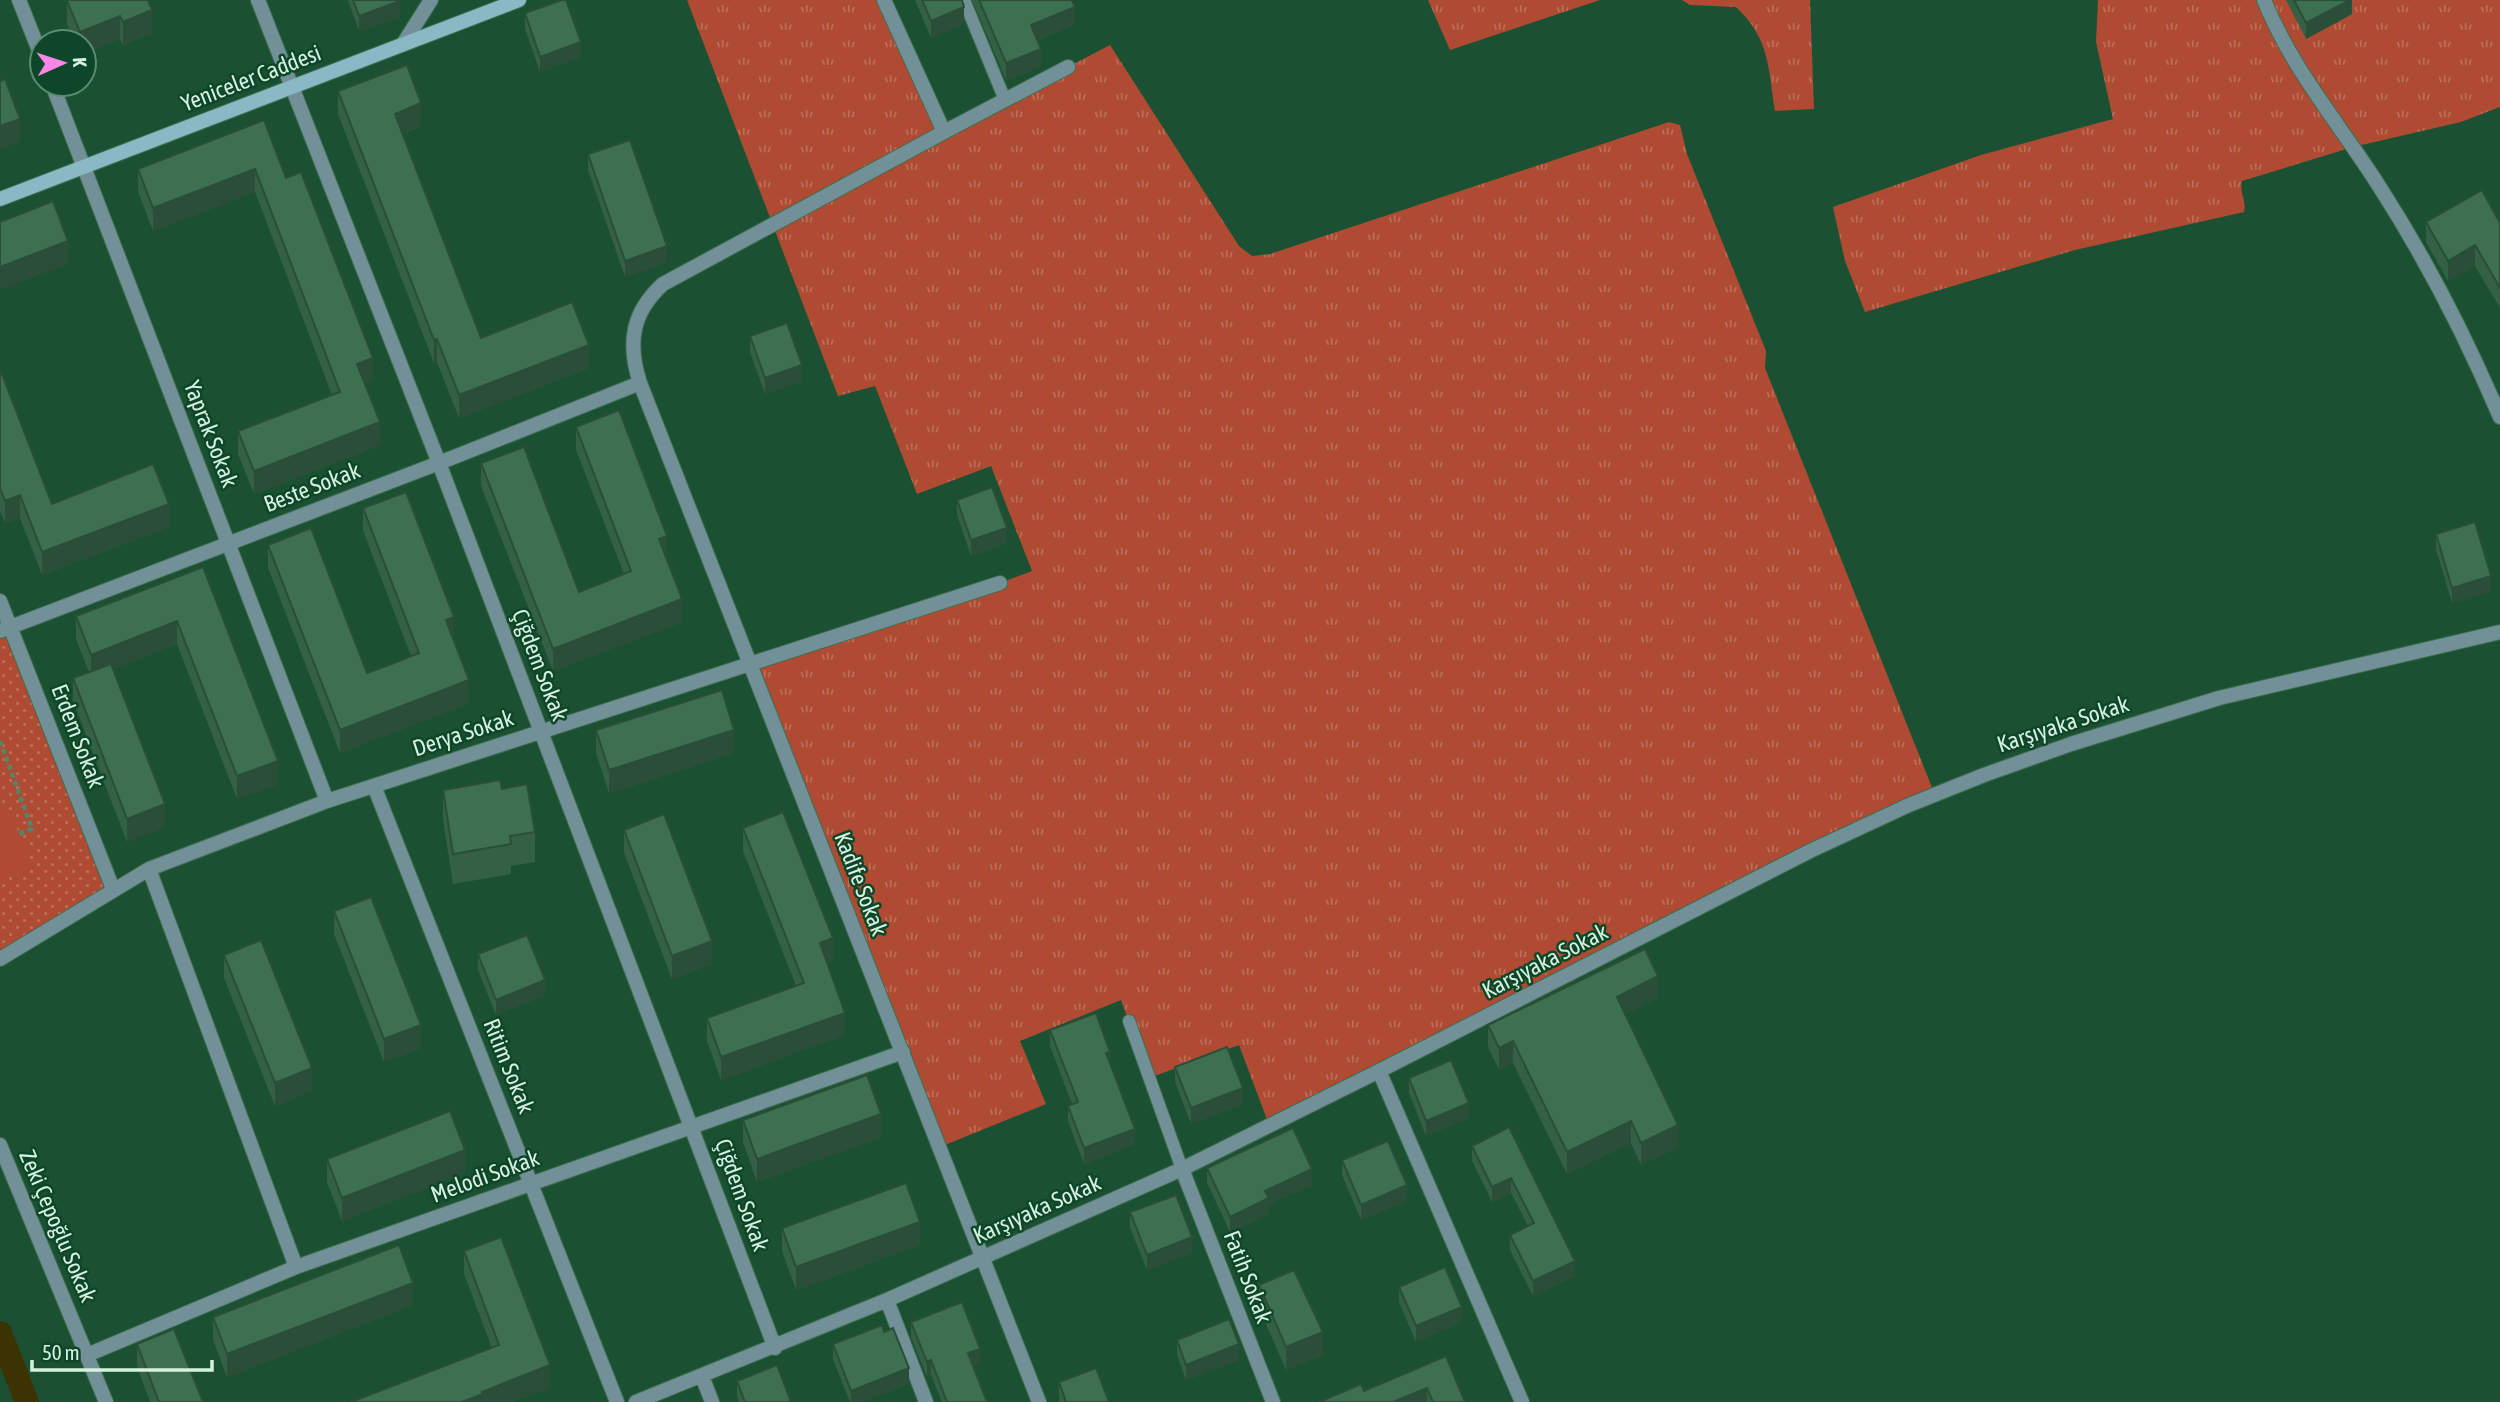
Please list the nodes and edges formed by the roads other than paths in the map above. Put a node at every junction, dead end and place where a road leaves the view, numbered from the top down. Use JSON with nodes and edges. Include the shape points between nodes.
{"nodes":[{"id":1,"x":19,"y":0,"type":"edge"},
{"id":2,"x":258,"y":0,"type":"edge"},
{"id":3,"x":432,"y":0,"type":"edge"},
{"id":4,"x":519,"y":0,"type":"edge"},
{"id":5,"x":884,"y":0,"type":"edge"},
{"id":6,"x":964,"y":0,"type":"edge"},
{"id":7,"x":2264,"y":0,"type":"edge"},
{"id":8,"x":30,"y":28,"type":"edge"},
{"id":9,"x":403,"y":44,"type":"junction"},
{"id":10,"x":1069,"y":67,"type":"dead end"},
{"id":11,"x":292,"y":87,"type":"junction"},
{"id":12,"x":58,"y":98,"type":"edge"},
{"id":13,"x":1006,"y":100,"type":"junction"},
{"id":14,"x":944,"y":132,"type":"junction"},
{"id":15,"x":85,"y":167,"type":"junction"},
{"id":16,"x":0,"y":200,"type":"edge"},
{"id":17,"x":639,"y":383,"type":"junction"},
{"id":18,"x":2500,"y":417,"type":"edge"},
{"id":19,"x":439,"y":463,"type":"junction"},
{"id":20,"x":229,"y":544,"type":"junction"},
{"id":21,"x":1000,"y":583,"type":"dead end"},
{"id":22,"x":0,"y":600,"type":"edge"},
{"id":23,"x":5,"y":629,"type":"edge"},
{"id":24,"x":2500,"y":632,"type":"edge"},
{"id":25,"x":751,"y":664,"type":"junction"},
{"id":26,"x":541,"y":732,"type":"junction"},
{"id":27,"x":374,"y":786,"type":"junction"},
{"id":28,"x":327,"y":801,"type":"junction"},
{"id":29,"x":149,"y":869,"type":"junction"},
{"id":30,"x":113,"y":889,"type":"junction"},
{"id":31,"x":0,"y":959,"type":"edge"},
{"id":32,"x":1129,"y":1021,"type":"dead end"},
{"id":33,"x":902,"y":1052,"type":"junction"},
{"id":34,"x":1379,"y":1071,"type":"junction"},
{"id":35,"x":692,"y":1126,"type":"junction"},
{"id":36,"x":0,"y":1145,"type":"edge"},
{"id":37,"x":1182,"y":1169,"type":"junction"},
{"id":38,"x":531,"y":1183,"type":"junction"},
{"id":39,"x":985,"y":1258,"type":"junction"},
{"id":40,"x":296,"y":1267,"type":"junction"},
{"id":41,"x":887,"y":1300,"type":"junction"},
{"id":42,"x":775,"y":1348,"type":"junction"},
{"id":43,"x":87,"y":1355,"type":"junction"},
{"id":44,"x":702,"y":1376,"type":"junction"},
{"id":45,"x":106,"y":1402,"type":"edge"},
{"id":46,"x":617,"y":1402,"type":"edge"},
{"id":47,"x":636,"y":1402,"type":"edge"},
{"id":48,"x":712,"y":1402,"type":"edge"},
{"id":49,"x":926,"y":1402,"type":"edge"},
{"id":50,"x":1040,"y":1402,"type":"edge"},
{"id":51,"x":1273,"y":1402,"type":"edge"},
{"id":52,"x":1522,"y":1402,"type":"edge"}],
"edges":[{"from":1,"to":8,"type":"street"},
{"from":2,"to":11,"type":"street","name":"Çiğdem Sokak"},
{"from":3,"to":9,"type":"street"},
{"from":4,"to":9,"type":"street","name":"Yeniceler Caddesi"},
{"from":5,"to":14,"type":"street"},
{"from":6,"to":13,"type":"lane"},
{"from":7,"to":18,"type":"street","via":[[2295,64],[2379,186],[2440,290]]},
{"from":9,"to":11,"type":"street","name":"Yeniceler Caddesi"},
{"from":10,"to":13,"type":"street","name":"Kadife Sokak"},
{"from":11,"to":15,"type":"street","name":"Yeniceler Caddesi"},
{"from":11,"to":19,"type":"street","name":"Çiğdem Sokak"},
{"from":12,"to":15,"type":"street","name":"Yaprak Sokak"},
{"from":13,"to":14,"type":"street","name":"Kadife Sokak"},
{"from":14,"to":17,"type":"street","name":"Kadife Sokak","via":[[663,284],[638,315],[634,357]]},
{"from":15,"to":16,"type":"street","name":"Yeniceler Caddesi"},
{"from":15,"to":20,"type":"street","name":"Yaprak Sokak"},
{"from":17,"to":19,"type":"street","name":"Beste Sokak"},
{"from":17,"to":25,"type":"street","name":"Kadife Sokak"},
{"from":19,"to":20,"type":"street","name":"Beste Sokak"},
{"from":19,"to":26,"type":"street","name":"Çiğdem Sokak"},
{"from":20,"to":23,"type":"street","name":"Beste Sokak"},
{"from":20,"to":28,"type":"street","name":"Yaprak Sokak"},
{"from":21,"to":25,"type":"street","name":"Derya Sokak"},
{"from":22,"to":23,"type":"street","name":"Erdem Sokak"},
{"from":23,"to":30,"type":"street","name":"Erdem Sokak"},
{"from":24,"to":34,"type":"street","name":"Karşıyaka Sokak","via":[[2218,698],[1984,775],[1810,851]]},
{"from":25,"to":26,"type":"street","name":"Derya Sokak"},
{"from":25,"to":33,"type":"street","name":"Kadife Sokak"},
{"from":26,"to":27,"type":"street","name":"Derya Sokak"},
{"from":26,"to":35,"type":"street","name":"Çiğdem Sokak"},
{"from":27,"to":28,"type":"street","name":"Derya Sokak"},
{"from":27,"to":38,"type":"street","name":"Ritim Sokak"},
{"from":28,"to":29,"type":"street","name":"Derya Sokak"},
{"from":29,"to":30,"type":"street","name":"Derya Sokak"},
{"from":29,"to":40,"type":"street"},
{"from":30,"to":31,"type":"street","name":"Derya Sokak"},
{"from":32,"to":37,"type":"lane"},
{"from":33,"to":35,"type":"street","name":"Melodi Sokak"},
{"from":33,"to":39,"type":"street","name":"Kadife Sokak"},
{"from":34,"to":37,"type":"street","name":"Karşıyaka Sokak"},
{"from":34,"to":52,"type":"street"},
{"from":35,"to":38,"type":"street","name":"Melodi Sokak"},
{"from":35,"to":42,"type":"street","name":"Çiğdem Sokak"},
{"from":36,"to":43,"type":"street","name":"Zeki Çepoğlu Sokak"},
{"from":37,"to":39,"type":"street","name":"Karşıyaka Sokak"},
{"from":37,"to":51,"type":"street","name":"Fatih Sokak"},
{"from":38,"to":40,"type":"street","name":"Melodi Sokak"},
{"from":38,"to":46,"type":"street","name":"Ritim Sokak"},
{"from":39,"to":41,"type":"street","name":"Karşıyaka Sokak"},
{"from":39,"to":50,"type":"street","name":"Kadife Sokak"},
{"from":40,"to":43,"type":"street","name":"Melodi Sokak"},
{"from":41,"to":42,"type":"street","name":"Karşıyaka Sokak"},
{"from":41,"to":49,"type":"street"},
{"from":42,"to":44,"type":"street","name":"Karşıyaka Sokak"},
{"from":43,"to":45,"type":"street","name":"Zeki Çepoğlu Sokak"},
{"from":44,"to":47,"type":"street","name":"Karşıyaka Sokak"},
{"from":44,"to":48,"type":"street"}]}
